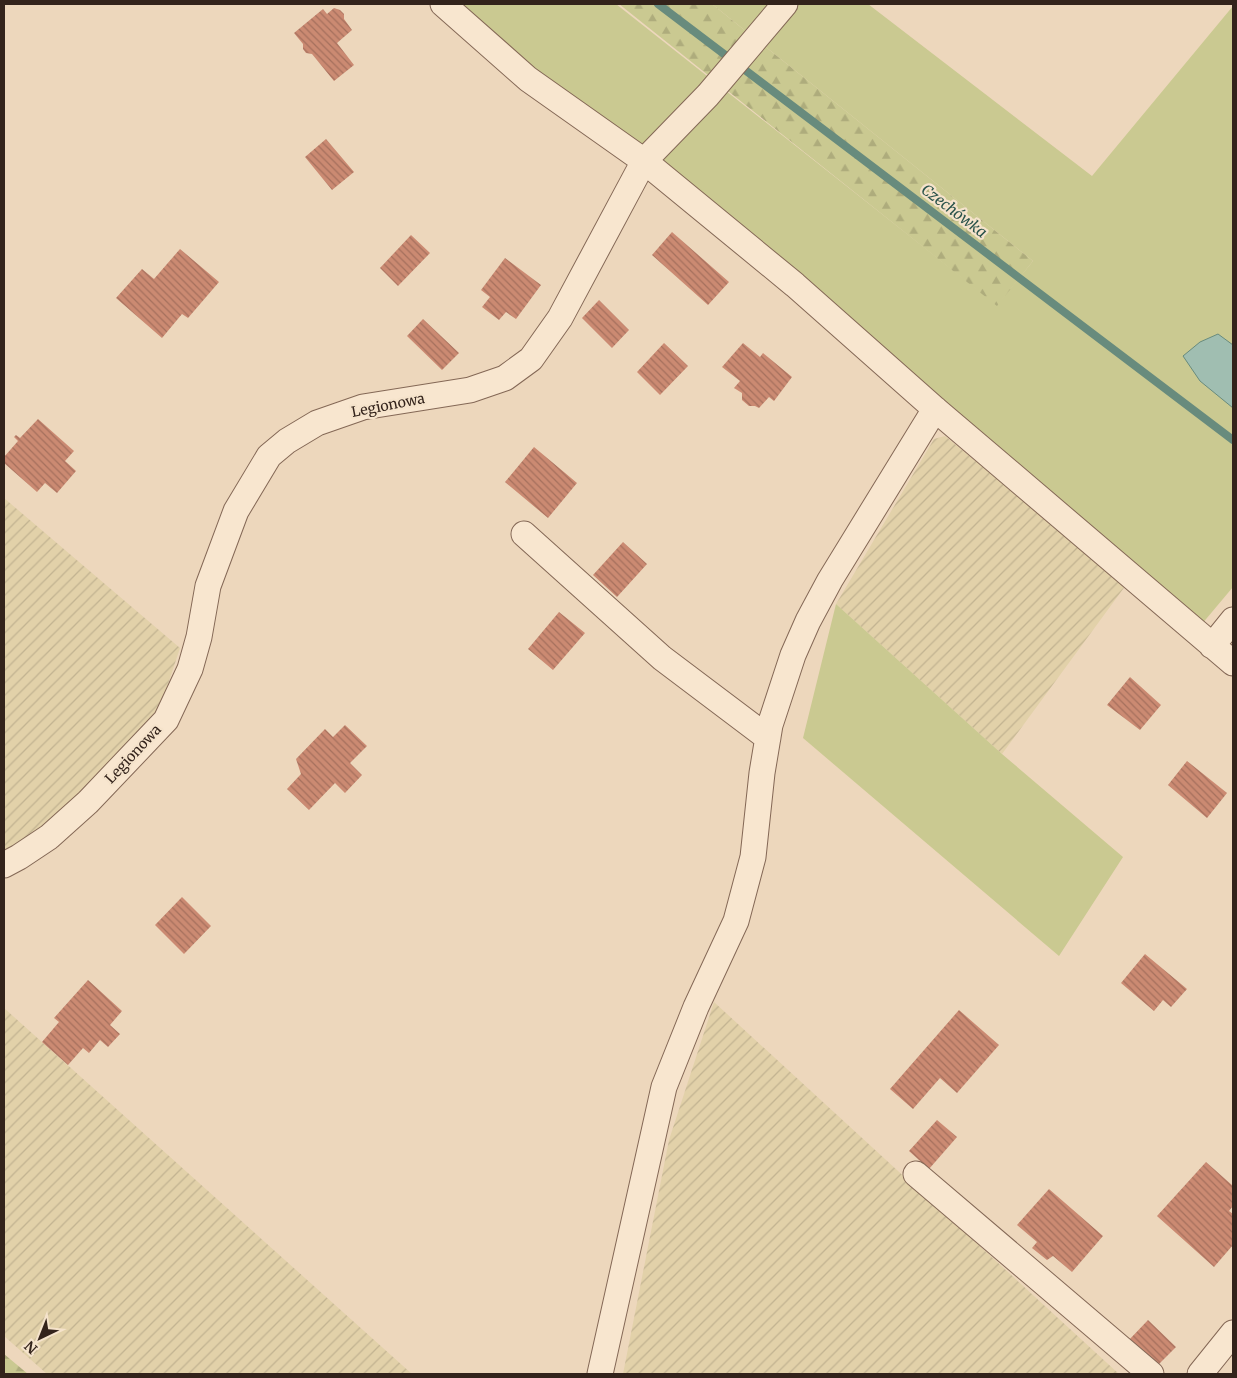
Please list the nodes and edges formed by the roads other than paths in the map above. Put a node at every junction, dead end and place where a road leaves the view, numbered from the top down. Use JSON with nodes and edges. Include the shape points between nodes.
{"nodes":[{"id":1,"x":443,"y":4,"type":"edge"},
{"id":2,"x":786,"y":4,"type":"edge"},
{"id":3,"x":644,"y":161,"type":"junction"},
{"id":4,"x":934,"y":409,"type":"junction"},
{"id":5,"x":524,"y":534,"type":"dead end"},
{"id":6,"x":1233,"y":620,"type":"edge"},
{"id":7,"x":1212,"y":646,"type":"junction"},
{"id":8,"x":1233,"y":663,"type":"edge"},
{"id":9,"x":768,"y":738,"type":"junction"},
{"id":10,"x":4,"y":865,"type":"edge"},
{"id":11,"x":916,"y":1174,"type":"dead end"},
{"id":12,"x":1233,"y":1333,"type":"edge"},
{"id":13,"x":600,"y":1374,"type":"edge"},
{"id":14,"x":1151,"y":1374,"type":"edge"},
{"id":15,"x":1200,"y":1374,"type":"edge"}],
"edges":[{"from":1,"to":3,"type":"street","via":[[528,79]]},
{"from":2,"to":3,"type":"street","name":"Legionowa","via":[[708,95]]},
{"from":3,"to":4,"type":"street","via":[[795,285]]},
{"from":3,"to":10,"type":"street","name":"Legionowa","via":[[560,318],[531,359],[504,378],[470,390],[363,407],[317,423],[286,441],[269,456],[236,511],[208,586],[190,669],[166,720],[88,802],[49,837]]},
{"from":4,"to":7,"type":"street"},
{"from":4,"to":9,"type":"street","via":[[808,621],[793,655]]},
{"from":5,"to":9,"type":"street","via":[[662,658]]},
{"from":6,"to":7,"type":"street"},
{"from":7,"to":8,"type":"street"},
{"from":9,"to":13,"type":"street","via":[[754,857],[736,921],[664,1086]]},
{"from":11,"to":14,"type":"street"},
{"from":12,"to":15,"type":"street"}]}
